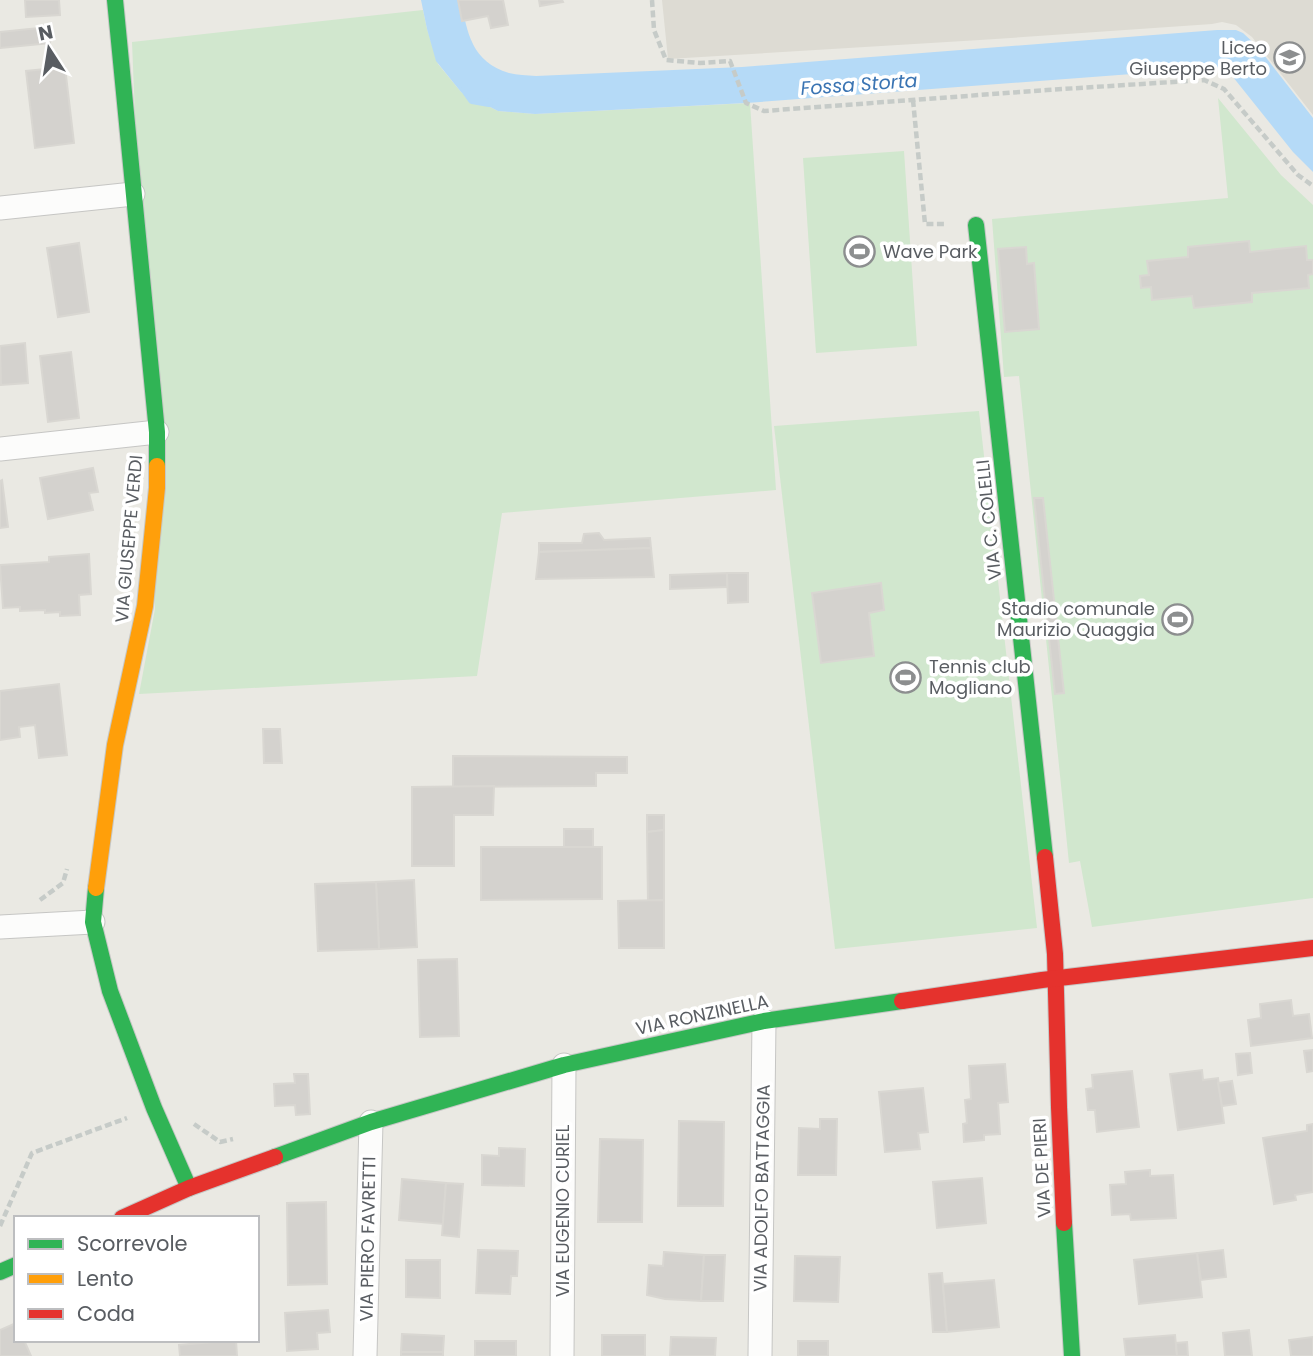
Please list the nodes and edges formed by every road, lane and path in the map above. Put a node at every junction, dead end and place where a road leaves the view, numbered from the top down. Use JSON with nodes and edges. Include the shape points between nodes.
{"nodes":[{"id":1,"x":115,"y":0,"type":"edge"},
{"id":2,"x":652,"y":0,"type":"edge"},
{"id":3,"x":914,"y":100,"type":"junction"},
{"id":4,"x":1313,"y":186,"type":"edge"},
{"id":5,"x":133,"y":194,"type":"junction"},
{"id":6,"x":0,"y":208,"type":"edge"},
{"id":7,"x":976,"y":225,"type":"joint"},
{"id":8,"x":157,"y":432,"type":"junction"},
{"id":9,"x":0,"y":449,"type":"edge"},
{"id":10,"x":69,"y":857,"type":"dead end"},
{"id":11,"x":93,"y":922,"type":"junction"},
{"id":12,"x":35,"y":925,"type":"junction"},
{"id":13,"x":0,"y":927,"type":"edge"},
{"id":14,"x":1313,"y":948,"type":"edge"},
{"id":15,"x":1056,"y":978,"type":"junction"},
{"id":16,"x":764,"y":1021,"type":"junction"},
{"id":17,"x":564,"y":1065,"type":"junction"},
{"id":18,"x":371,"y":1122,"type":"junction"},
{"id":19,"x":189,"y":1188,"type":"junction"},
{"id":20,"x":126,"y":1216,"type":"edge"},
{"id":21,"x":365,"y":1356,"type":"edge"},
{"id":22,"x":562,"y":1356,"type":"edge"},
{"id":23,"x":760,"y":1356,"type":"edge"},
{"id":24,"x":1072,"y":1356,"type":"edge"}],
"edges":[{"from":1,"to":5,"type":"street","name":"VIA GIUSEPPE VERDI"},
{"from":2,"to":3,"type":"path","via":[[654,30],[666,60],[730,61],[746,103],[764,111]]},
{"from":3,"to":4,"type":"path","via":[[1204,80],[1224,89],[1298,175]]},
{"from":3,"to":7,"type":"path","via":[[925,224]]},
{"from":5,"to":6,"type":"street"},
{"from":5,"to":8,"type":"street","name":"VIA GIUSEPPE VERDI"},
{"from":7,"to":15,"type":"street","name":"VIA C. COLELLI"},
{"from":8,"to":9,"type":"street"},
{"from":8,"to":11,"type":"street","name":"VIA GIUSEPPE VERDI","via":[[157,488],[145,606],[116,745]]},
{"from":10,"to":12,"type":"path","via":[[63,883],[36,903]]},
{"from":11,"to":12,"type":"street"},
{"from":11,"to":19,"type":"street","name":"VIA GIUSEPPE VERDI","via":[[110,991]]},
{"from":12,"to":13,"type":"street"},
{"from":14,"to":15,"type":"street","name":"VIA RONZINELLA"},
{"from":15,"to":16,"type":"street","name":"VIA RONZINELLA"},
{"from":15,"to":24,"type":"street","name":"VIA DE PIERI"},
{"from":16,"to":17,"type":"street","name":"VIA RONZINELLA"},
{"from":16,"to":23,"type":"street","name":"VIA ADOLFO BATTAGGIA"},
{"from":17,"to":18,"type":"street","name":"VIA RONZINELLA"},
{"from":17,"to":22,"type":"street","name":"VIA EUGENIO CURIEL"},
{"from":18,"to":19,"type":"street","name":"VIA RONZINELLA"},
{"from":18,"to":21,"type":"street","name":"VIA PIERO FAVRETTI"},
{"from":19,"to":20,"type":"street","name":"VIA RONZINELLA"}]}
